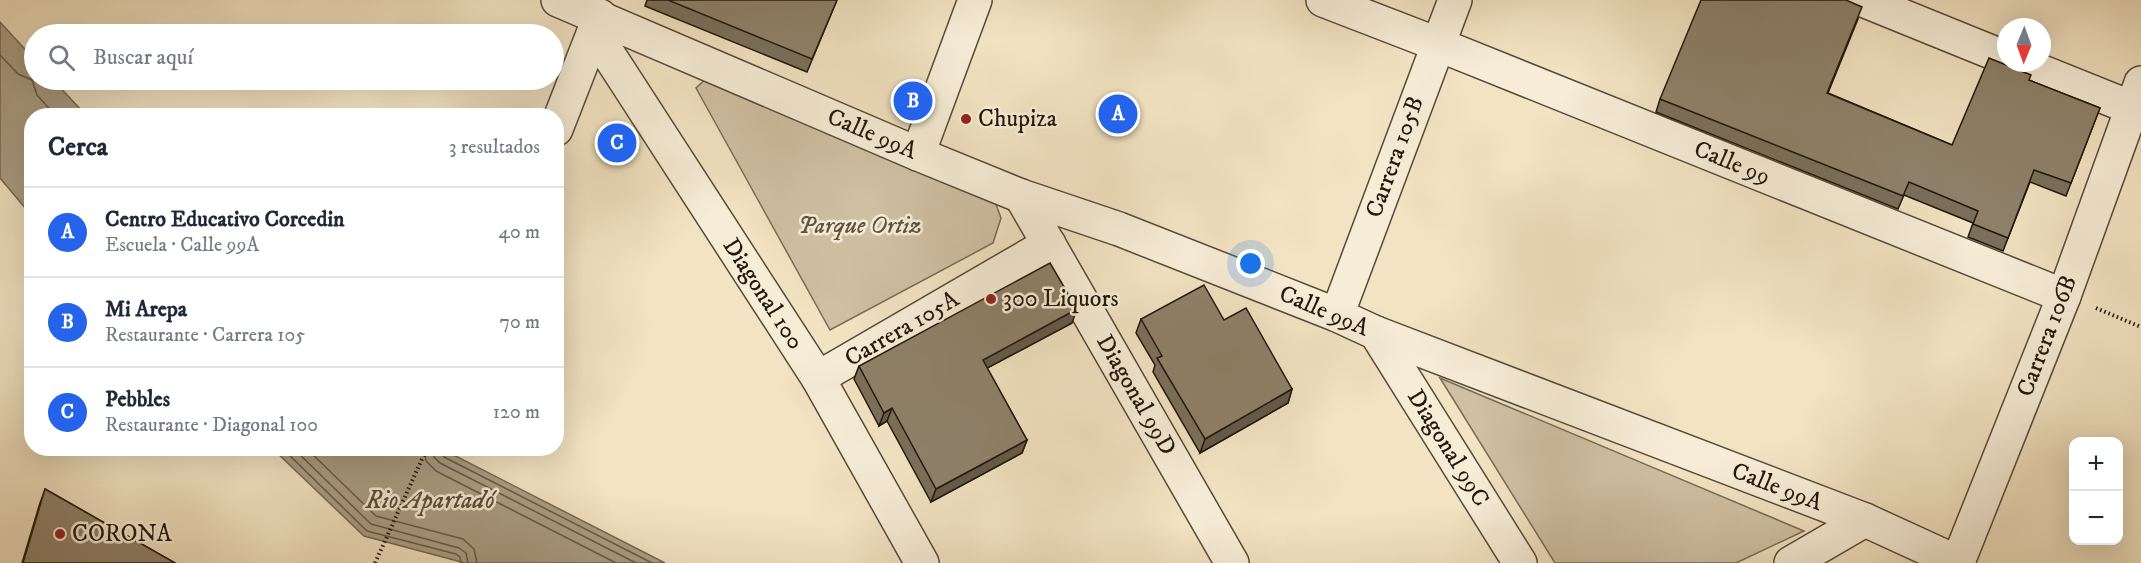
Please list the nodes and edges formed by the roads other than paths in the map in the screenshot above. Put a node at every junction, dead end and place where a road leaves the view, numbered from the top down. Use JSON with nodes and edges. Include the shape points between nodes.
{"nodes":[{"id":1,"x":558,"y":0,"type":"edge"},
{"id":2,"x":975,"y":0,"type":"edge"},
{"id":3,"x":1323,"y":0,"type":"edge"},
{"id":4,"x":1455,"y":0,"type":"edge"},
{"id":5,"x":1863,"y":0,"type":"edge"},
{"id":6,"x":600,"y":16,"type":"edge"},
{"id":7,"x":1437,"y":44,"type":"junction"},
{"id":8,"x":1997,"y":54,"type":"edge"},
{"id":9,"x":2051,"y":72,"type":"edge"},
{"id":10,"x":2137,"y":96,"type":"edge"},
{"id":11,"x":564,"y":108,"type":"edge"},
{"id":12,"x":918,"y":154,"type":"junction"},
{"id":13,"x":1021,"y":196,"type":"junction"},
{"id":14,"x":1049,"y":244,"type":"junction"},
{"id":15,"x":2064,"y":296,"type":"junction"},
{"id":16,"x":1337,"y":315,"type":"junction"},
{"id":17,"x":1376,"y":333,"type":"junction"},
{"id":18,"x":818,"y":378,"type":"junction"},
{"id":19,"x":1864,"y":520,"type":"junction"},
{"id":20,"x":922,"y":563,"type":"edge"},
{"id":21,"x":1232,"y":563,"type":"edge"},
{"id":22,"x":1520,"y":563,"type":"edge"},
{"id":23,"x":1791,"y":563,"type":"edge"},
{"id":24,"x":1958,"y":563,"type":"edge"}],
"edges":[{"from":1,"to":6,"type":"street","name":"Calle 99A"},
{"from":2,"to":12,"type":"street"},
{"from":3,"to":7,"type":"street","name":"Calle 99"},
{"from":4,"to":7,"type":"street","name":"Carrera 105B"},
{"from":5,"to":8,"type":"street"},
{"from":6,"to":11,"type":"street"},
{"from":6,"to":12,"type":"street","name":"Calle 99A"},
{"from":6,"to":18,"type":"street","name":"Diagonal 100"},
{"from":7,"to":15,"type":"street","name":"Calle 99"},
{"from":7,"to":16,"type":"street","name":"Carrera 105B"},
{"from":9,"to":10,"type":"street"},
{"from":10,"to":15,"type":"street","name":"Carrera 106B"},
{"from":12,"to":13,"type":"street","name":"Calle 99A"},
{"from":13,"to":14,"type":"street","name":"Diagonal 99D"},
{"from":13,"to":16,"type":"street","name":"Calle 99A"},
{"from":14,"to":18,"type":"street","name":"Carrera 105A"},
{"from":14,"to":21,"type":"street","name":"Diagonal 99D"},
{"from":15,"to":24,"type":"street","name":"Carrera 106B"},
{"from":16,"to":17,"type":"street","name":"Calle 99A"},
{"from":17,"to":19,"type":"street","name":"Calle 99A"},
{"from":17,"to":22,"type":"street","name":"Diagonal 99C"},
{"from":18,"to":20,"type":"street","name":"Diagonal 100"},
{"from":19,"to":23,"type":"street"},
{"from":19,"to":24,"type":"street","name":"Calle 99A"}]}
